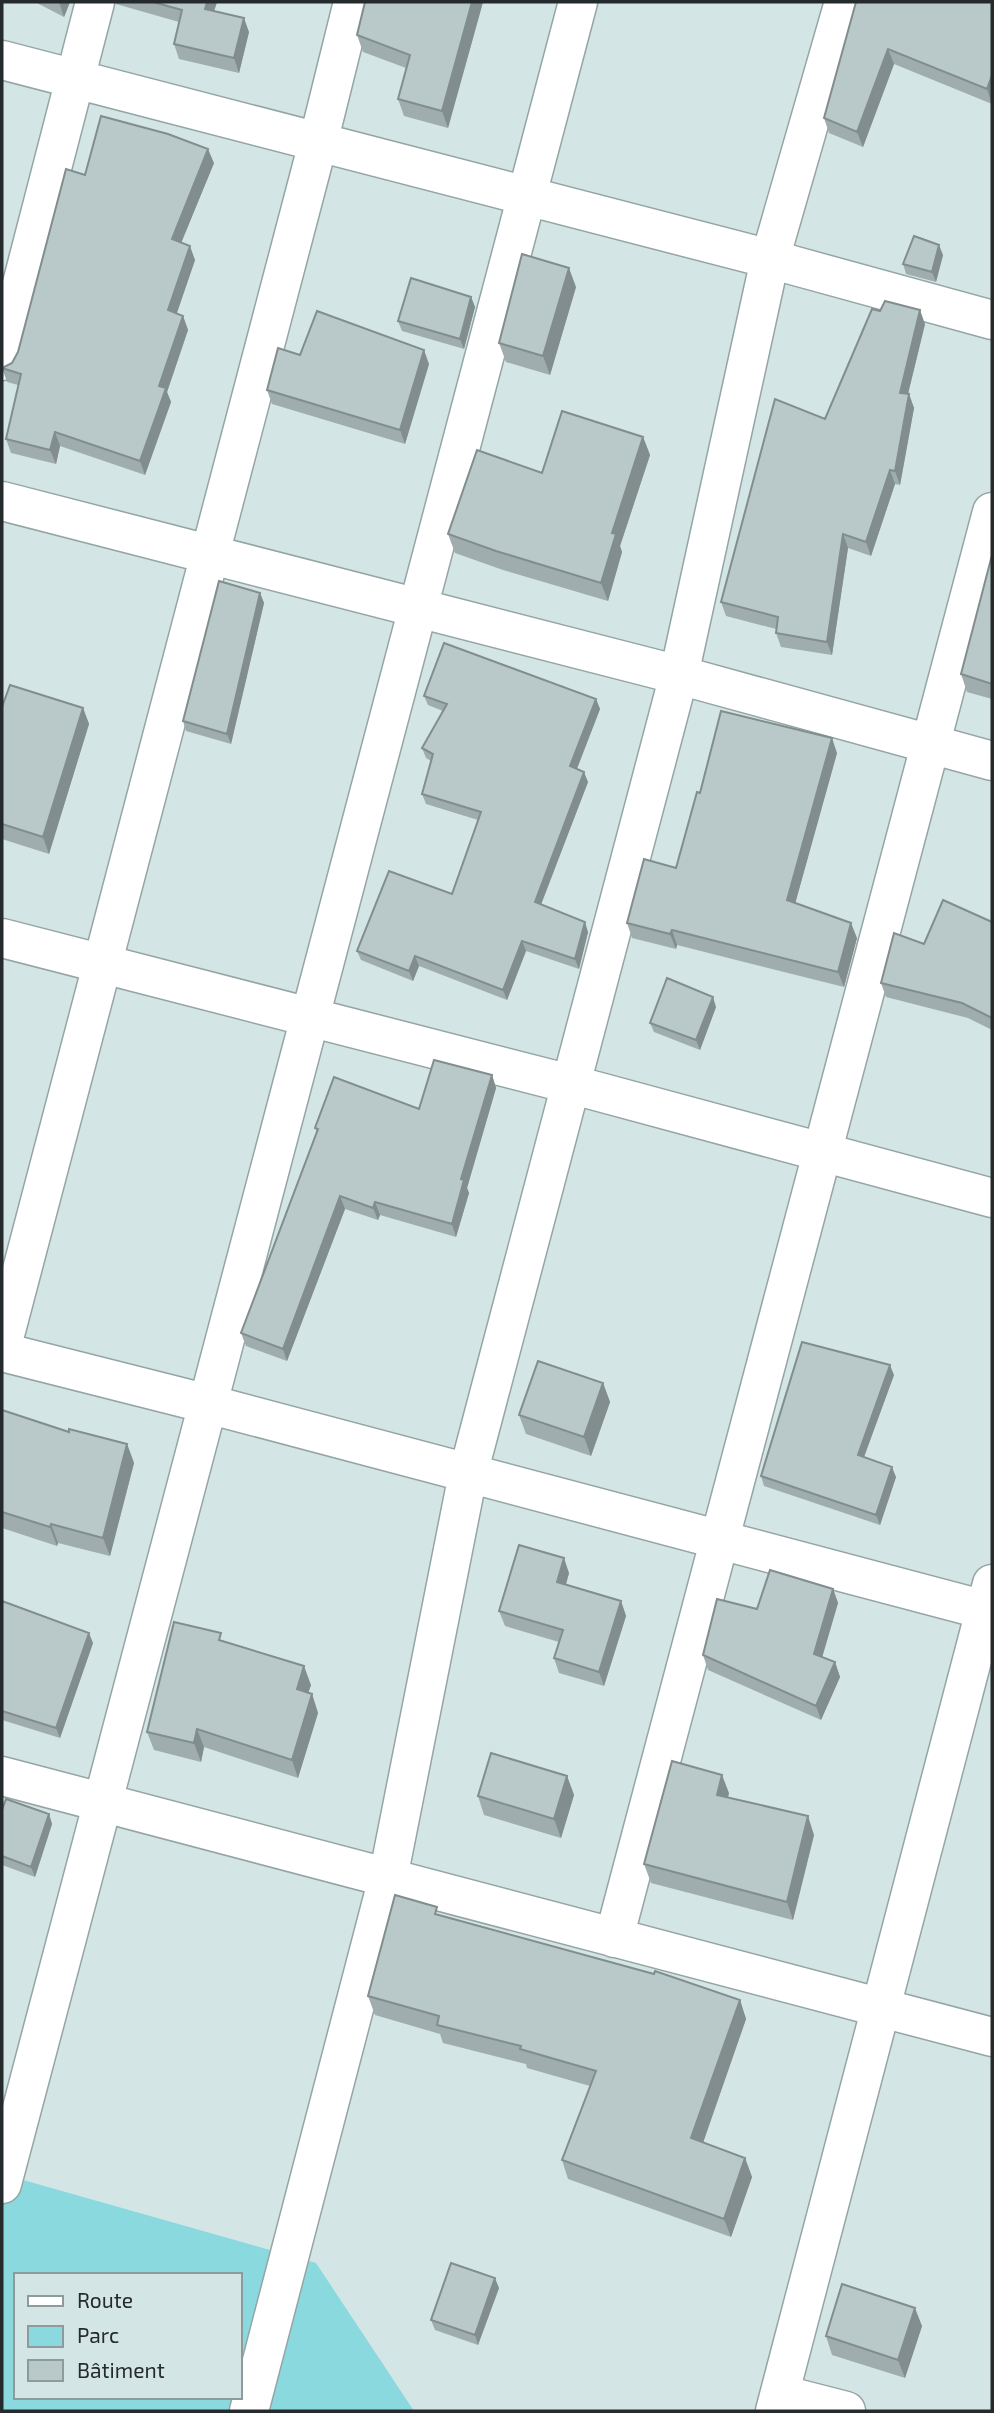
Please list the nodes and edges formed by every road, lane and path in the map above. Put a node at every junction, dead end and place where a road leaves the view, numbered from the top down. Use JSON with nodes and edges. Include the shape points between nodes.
{"nodes":[{"id":1,"x":95,"y":2,"type":"edge"},
{"id":2,"x":353,"y":2,"type":"edge"},
{"id":3,"x":578,"y":2,"type":"edge"},
{"id":4,"x":844,"y":2,"type":"edge"},
{"id":5,"x":2,"y":60,"type":"edge"},
{"id":6,"x":76,"y":79,"type":"junction"},
{"id":7,"x":318,"y":143,"type":"junction"},
{"id":8,"x":528,"y":197,"type":"junction"},
{"id":9,"x":770,"y":258,"type":"junction"},
{"id":10,"x":992,"y":320,"type":"edge"},
{"id":11,"x":2,"y":361,"type":"edge"},
{"id":12,"x":2,"y":501,"type":"edge"},
{"id":13,"x":992,"y":512,"type":"edge"},
{"id":14,"x":209,"y":555,"type":"junction"},
{"id":15,"x":419,"y":609,"type":"junction"},
{"id":16,"x":679,"y":675,"type":"junction"},
{"id":17,"x":930,"y":745,"type":"junction"},
{"id":18,"x":992,"y":761,"type":"edge"},
{"id":19,"x":2,"y":938,"type":"edge"},
{"id":20,"x":102,"y":964,"type":"junction"},
{"id":21,"x":311,"y":1017,"type":"junction"},
{"id":22,"x":570,"y":1084,"type":"junction"},
{"id":23,"x":822,"y":1153,"type":"junction"},
{"id":24,"x":992,"y":1198,"type":"edge"},
{"id":25,"x":2,"y":1346,"type":"edge"},
{"id":26,"x":2,"y":1352,"type":"edge"},
{"id":27,"x":208,"y":1404,"type":"junction"},
{"id":28,"x":468,"y":1474,"type":"junction"},
{"id":29,"x":719,"y":1540,"type":"junction"},
{"id":30,"x":990,"y":1602,"type":"edge"},
{"id":31,"x":2,"y":1776,"type":"edge"},
{"id":32,"x":103,"y":1802,"type":"junction"},
{"id":33,"x":388,"y":1878,"type":"junction"},
{"id":34,"x":614,"y":1938,"type":"junction"},
{"id":35,"x":881,"y":2008,"type":"junction"},
{"id":36,"x":992,"y":2037,"type":"edge"},
{"id":37,"x":2,"y":2184,"type":"edge"},
{"id":38,"x":778,"y":2403,"type":"edge"},
{"id":39,"x":249,"y":2411,"type":"edge"},
{"id":40,"x":846,"y":2411,"type":"edge"}],
"edges":[{"from":1,"to":6,"type":"street"},
{"from":2,"to":7,"type":"street"},
{"from":3,"to":8,"type":"street"},
{"from":4,"to":9,"type":"street"},
{"from":5,"to":6,"type":"street"},
{"from":6,"to":7,"type":"street"},
{"from":6,"to":11,"type":"street"},
{"from":7,"to":8,"type":"street"},
{"from":7,"to":14,"type":"street"},
{"from":8,"to":9,"type":"street"},
{"from":8,"to":15,"type":"street"},
{"from":9,"to":10,"type":"street"},
{"from":9,"to":16,"type":"street"},
{"from":12,"to":14,"type":"street"},
{"from":13,"to":17,"type":"street"},
{"from":14,"to":15,"type":"street"},
{"from":14,"to":20,"type":"street"},
{"from":15,"to":16,"type":"street"},
{"from":15,"to":21,"type":"street"},
{"from":16,"to":17,"type":"street"},
{"from":16,"to":22,"type":"street"},
{"from":17,"to":18,"type":"street"},
{"from":17,"to":23,"type":"street"},
{"from":19,"to":20,"type":"street"},
{"from":20,"to":21,"type":"street"},
{"from":20,"to":25,"type":"street"},
{"from":21,"to":22,"type":"street"},
{"from":21,"to":27,"type":"street"},
{"from":22,"to":23,"type":"street"},
{"from":22,"to":28,"type":"street"},
{"from":23,"to":24,"type":"street"},
{"from":23,"to":29,"type":"street"},
{"from":26,"to":27,"type":"street"},
{"from":27,"to":28,"type":"street"},
{"from":27,"to":32,"type":"street"},
{"from":28,"to":29,"type":"street"},
{"from":28,"to":33,"type":"street"},
{"from":29,"to":30,"type":"street"},
{"from":29,"to":34,"type":"street"},
{"from":30,"to":35,"type":"street"},
{"from":31,"to":32,"type":"street"},
{"from":32,"to":33,"type":"street"},
{"from":32,"to":37,"type":"street"},
{"from":33,"to":34,"type":"street"},
{"from":33,"to":39,"type":"street"},
{"from":34,"to":35,"type":"street"},
{"from":35,"to":36,"type":"street"},
{"from":35,"to":38,"type":"street"},
{"from":38,"to":40,"type":"street"}]}
